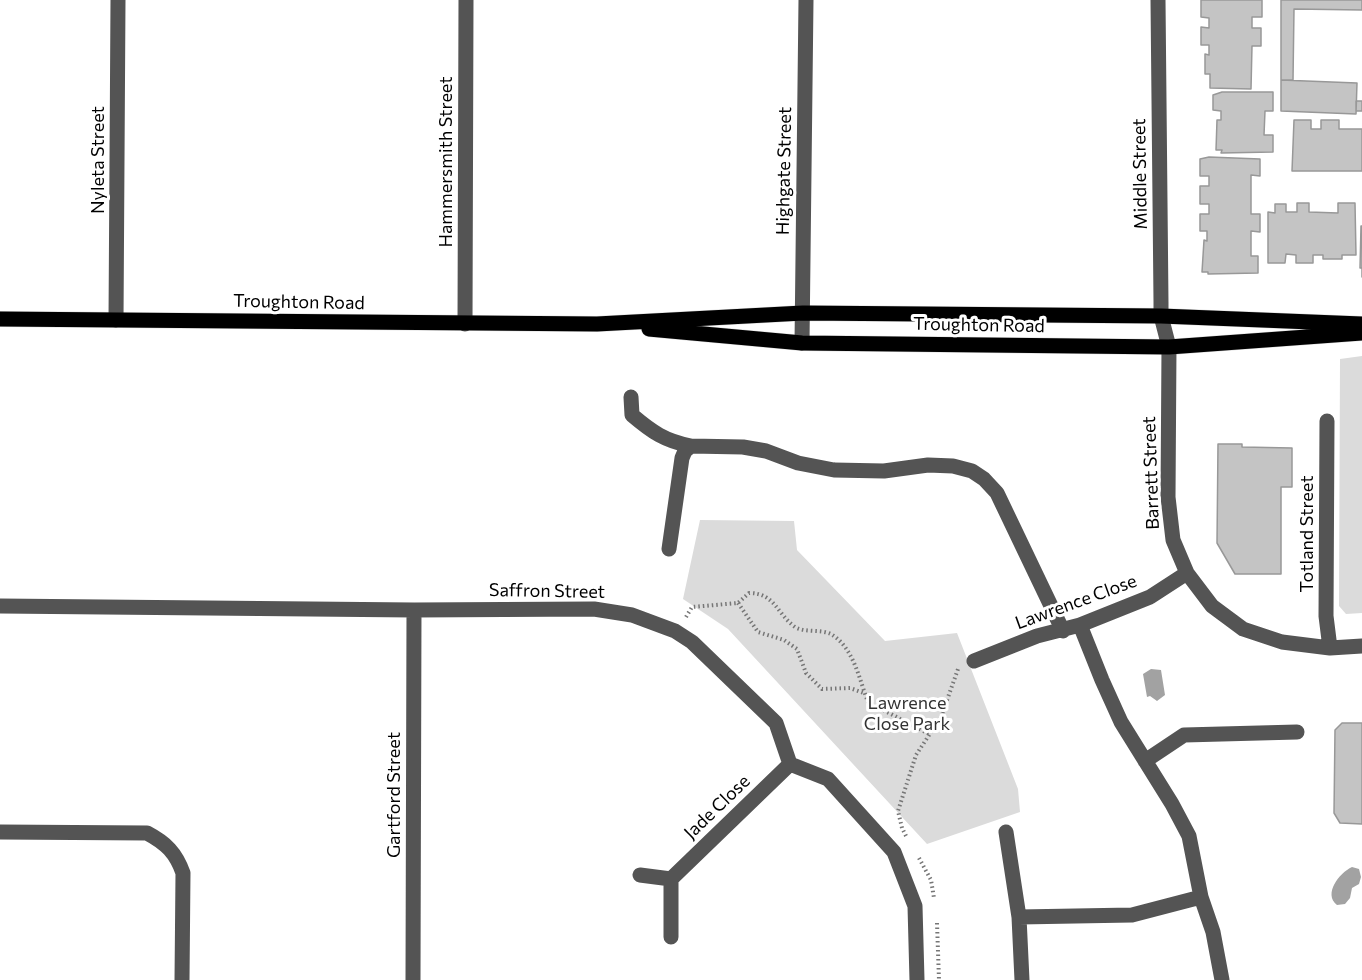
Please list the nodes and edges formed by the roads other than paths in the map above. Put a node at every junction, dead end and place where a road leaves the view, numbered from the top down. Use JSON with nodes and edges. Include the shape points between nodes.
{"nodes":[{"id":1,"x":118,"y":0,"type":"edge"},
{"id":2,"x":466,"y":0,"type":"edge"},
{"id":3,"x":806,"y":0,"type":"edge"},
{"id":4,"x":1158,"y":0,"type":"edge"},
{"id":5,"x":803,"y":313,"type":"junction"},
{"id":6,"x":1161,"y":316,"type":"junction"},
{"id":7,"x":0,"y":319,"type":"edge"},
{"id":8,"x":116,"y":320,"type":"junction"},
{"id":9,"x":465,"y":324,"type":"junction"},
{"id":10,"x":597,"y":324,"type":"junction"},
{"id":11,"x":1362,"y":324,"type":"edge"},
{"id":12,"x":1362,"y":333,"type":"edge"},
{"id":13,"x":802,"y":343,"type":"junction"},
{"id":14,"x":1169,"y":347,"type":"junction"},
{"id":15,"x":631,"y":397,"type":"dead end"},
{"id":16,"x":1327,"y":421,"type":"dead end"},
{"id":17,"x":691,"y":446,"type":"junction"},
{"id":18,"x":669,"y":549,"type":"dead end"},
{"id":19,"x":1187,"y":573,"type":"junction"},
{"id":20,"x":0,"y":606,"type":"edge"},
{"id":21,"x":414,"y":610,"type":"junction"},
{"id":22,"x":1080,"y":625,"type":"junction"},
{"id":23,"x":1064,"y":631,"type":"junction"},
{"id":24,"x":1362,"y":646,"type":"edge"},
{"id":25,"x":1330,"y":648,"type":"junction"},
{"id":26,"x":967,"y":663,"type":"road end"},
{"id":27,"x":1297,"y":732,"type":"dead end"},
{"id":28,"x":1145,"y":761,"type":"junction"},
{"id":29,"x":790,"y":764,"type":"junction"},
{"id":30,"x":0,"y":832,"type":"edge"},
{"id":31,"x":1006,"y":832,"type":"dead end"},
{"id":32,"x":640,"y":875,"type":"dead end"},
{"id":33,"x":671,"y":879,"type":"junction"},
{"id":34,"x":1201,"y":897,"type":"junction"},
{"id":35,"x":1019,"y":917,"type":"junction"},
{"id":36,"x":671,"y":937,"type":"dead end"},
{"id":37,"x":182,"y":980,"type":"edge"},
{"id":38,"x":413,"y":980,"type":"edge"},
{"id":39,"x":916,"y":980,"type":"edge"},
{"id":40,"x":1022,"y":980,"type":"edge"},
{"id":41,"x":1222,"y":980,"type":"edge"}],
"edges":[{"from":1,"to":8,"type":"street","name":"Nyleta Street"},
{"from":2,"to":9,"type":"street","name":"Hammersmith Street"},
{"from":3,"to":5,"type":"street","name":"Highgate Street"},
{"from":4,"to":6,"type":"street","name":"Middle Street"},
{"from":5,"to":6,"type":"main road","name":"Troughton Road"},
{"from":5,"to":10,"type":"main road","name":"Troughton Road"},
{"from":5,"to":13,"type":"street","name":"Highgate Street"},
{"from":6,"to":11,"type":"main road","name":"Troughton Road"},
{"from":6,"to":14,"type":"street","name":"Middle Street"},
{"from":7,"to":8,"type":"main road","name":"Troughton Road"},
{"from":8,"to":9,"type":"main road","name":"Troughton Road"},
{"from":9,"to":10,"type":"main road","name":"Troughton Road"},
{"from":10,"to":13,"type":"main road","name":"Troughton Road"},
{"from":12,"to":14,"type":"main road","name":"Troughton Road"},
{"from":13,"to":14,"type":"main road","name":"Troughton Road"},
{"from":14,"to":19,"type":"street","name":"Barrett Street","via":[[1168,497],[1173,540]]},
{"from":15,"to":17,"type":"street","via":[[632,415],[641,423],[659,436]]},
{"from":16,"to":25,"type":"street","name":"Totland Street","via":[[1326,616]]},
{"from":17,"to":18,"type":"street","via":[[682,458]]},
{"from":17,"to":23,"type":"street","via":[[743,447],[834,470],[884,471],[928,465],[972,471],[997,493]]},
{"from":19,"to":22,"type":"street","name":"Lawrence Close","via":[[1150,597]]},
{"from":19,"to":25,"type":"street","name":"Barrett Street","via":[[1212,606],[1243,629],[1282,642]]},
{"from":20,"to":21,"type":"street","name":"Saffron Street"},
{"from":21,"to":29,"type":"street","name":"Saffron Street","via":[[594,609],[632,615],[675,631],[692,642],[776,723]]},
{"from":21,"to":38,"type":"street","name":"Gartford Street"},
{"from":22,"to":23,"type":"street","name":"Lawrence Close"},
{"from":22,"to":28,"type":"street","via":[[1121,722]]},
{"from":23,"to":26,"type":"street","name":"Lawrence Close","via":[[1037,636]]},
{"from":24,"to":25,"type":"street","name":"Barrett Street"},
{"from":27,"to":28,"type":"street","via":[[1184,735]]},
{"from":28,"to":34,"type":"street","via":[[1189,836]]},
{"from":29,"to":33,"type":"street","name":"Jade Close"},
{"from":29,"to":39,"type":"street","via":[[828,779],[894,852],[915,906]]},
{"from":30,"to":37,"type":"street","via":[[147,833],[162,841],[177,856],[183,873]]},
{"from":31,"to":35,"type":"street"},
{"from":32,"to":33,"type":"street"},
{"from":33,"to":36,"type":"street"},
{"from":34,"to":35,"type":"street","via":[[1132,915]]},
{"from":34,"to":41,"type":"street","via":[[1213,932]]},
{"from":35,"to":40,"type":"street"}]}
